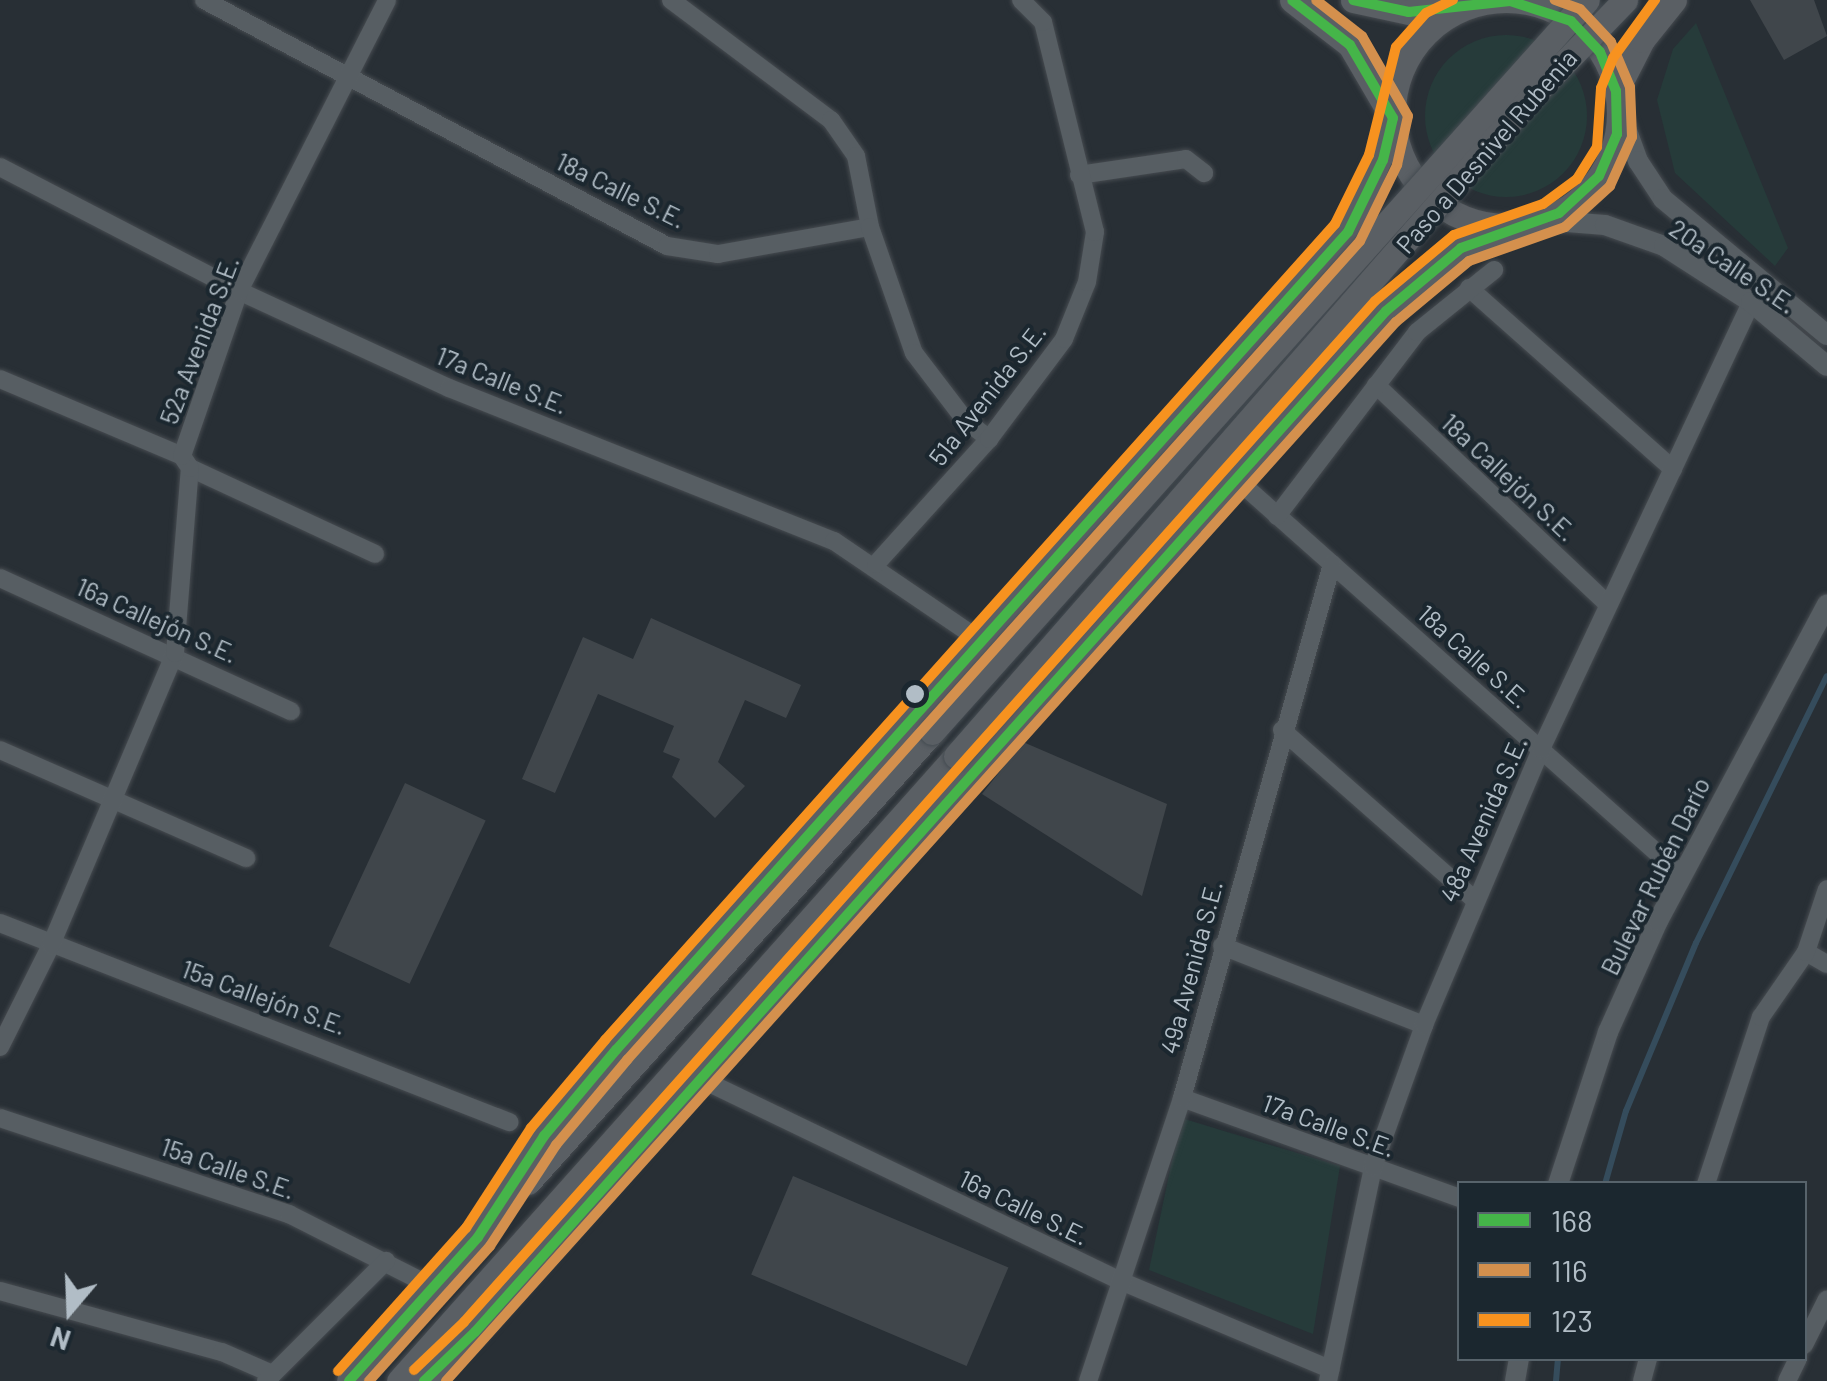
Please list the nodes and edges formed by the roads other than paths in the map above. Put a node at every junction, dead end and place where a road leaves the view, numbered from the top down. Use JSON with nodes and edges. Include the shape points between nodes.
{"nodes":[{"id":1,"x":204,"y":0,"type":"edge"},
{"id":2,"x":387,"y":0,"type":"edge"},
{"id":3,"x":1022,"y":0,"type":"edge"},
{"id":4,"x":1292,"y":0,"type":"edge"},
{"id":5,"x":1353,"y":0,"type":"edge"},
{"id":6,"x":1587,"y":0,"type":"edge"},
{"id":7,"x":1625,"y":0,"type":"edge"},
{"id":8,"x":1674,"y":0,"type":"edge"},
{"id":9,"x":675,"y":1,"type":"edge"},
{"id":10,"x":1479,"y":3,"type":"edge"},
{"id":11,"x":349,"y":74,"type":"junction"},
{"id":12,"x":1617,"y":99,"type":"junction"},
{"id":13,"x":1393,"y":122,"type":"junction"},
{"id":14,"x":0,"y":167,"type":"edge"},
{"id":15,"x":1204,"y":174,"type":"dead end"},
{"id":16,"x":1079,"y":175,"type":"junction"},
{"id":17,"x":1539,"y":221,"type":"junction"},
{"id":18,"x":870,"y":227,"type":"junction"},
{"id":19,"x":1494,"y":270,"type":"dead end"},
{"id":20,"x":1469,"y":288,"type":"junction"},
{"id":21,"x":239,"y":291,"type":"junction"},
{"id":22,"x":1751,"y":302,"type":"junction"},
{"id":23,"x":1827,"y":335,"type":"edge"},
{"id":24,"x":1827,"y":366,"type":"edge"},
{"id":25,"x":0,"y":379,"type":"edge"},
{"id":26,"x":1376,"y":385,"type":"junction"},
{"id":27,"x":989,"y":440,"type":"junction"},
{"id":28,"x":186,"y":462,"type":"junction"},
{"id":29,"x":1672,"y":470,"type":"junction"},
{"id":30,"x":1232,"y":476,"type":"junction"},
{"id":31,"x":1277,"y":516,"type":"junction"},
{"id":32,"x":375,"y":554,"type":"dead end"},
{"id":33,"x":876,"y":564,"type":"junction"},
{"id":34,"x":1332,"y":564,"type":"junction"},
{"id":35,"x":0,"y":578,"type":"edge"},
{"id":36,"x":1827,"y":604,"type":"edge"},
{"id":37,"x":1608,"y":606,"type":"junction"},
{"id":38,"x":982,"y":640,"type":"junction"},
{"id":39,"x":175,"y":653,"type":"junction"},
{"id":40,"x":291,"y":712,"type":"dead end"},
{"id":41,"x":1282,"y":730,"type":"junction"},
{"id":42,"x":1541,"y":749,"type":"junction"},
{"id":43,"x":0,"y":750,"type":"edge"},
{"id":44,"x":114,"y":800,"type":"junction"},
{"id":45,"x":246,"y":858,"type":"dead end"},
{"id":46,"x":1682,"y":874,"type":"junction"},
{"id":47,"x":1827,"y":889,"type":"edge"},
{"id":48,"x":1475,"y":900,"type":"junction"},
{"id":49,"x":0,"y":924,"type":"edge"},
{"id":50,"x":51,"y":945,"type":"junction"},
{"id":51,"x":1222,"y":946,"type":"junction"},
{"id":52,"x":1806,"y":952,"type":"junction"},
{"id":53,"x":1827,"y":964,"type":"edge"},
{"id":54,"x":1424,"y":1024,"type":"junction"},
{"id":55,"x":0,"y":1047,"type":"edge"},
{"id":56,"x":701,"y":1079,"type":"junction"},
{"id":57,"x":1182,"y":1098,"type":"junction"},
{"id":58,"x":0,"y":1118,"type":"edge"},
{"id":59,"x":509,"y":1122,"type":"dead end"},
{"id":60,"x":1373,"y":1167,"type":"junction"},
{"id":61,"x":1559,"y":1181,"type":"edge"},
{"id":62,"x":1707,"y":1181,"type":"edge"},
{"id":63,"x":1457,"y":1197,"type":"edge"},
{"id":64,"x":478,"y":1236,"type":"junction"},
{"id":65,"x":386,"y":1261,"type":"junction"},
{"id":66,"x":1123,"y":1282,"type":"junction"},
{"id":67,"x":432,"y":1286,"type":"junction"},
{"id":68,"x":0,"y":1292,"type":"edge"},
{"id":69,"x":1825,"y":1309,"type":"edge"},
{"id":70,"x":1807,"y":1340,"type":"edge"},
{"id":71,"x":1329,"y":1375,"type":"edge"},
{"id":72,"x":269,"y":1378,"type":"edge"},
{"id":73,"x":349,"y":1381,"type":"edge"},
{"id":74,"x":398,"y":1381,"type":"edge"},
{"id":75,"x":424,"y":1381,"type":"edge"},
{"id":76,"x":1088,"y":1381,"type":"edge"}],
"edges":[{"from":1,"to":11,"type":"street","name":"18a Calle S.E."},
{"from":2,"to":11,"type":"street","name":"52a Avenida S.E."},
{"from":3,"to":16,"type":"street","via":[[1043,22]]},
{"from":4,"to":13,"type":"main road","via":[[1350,45]]},
{"from":5,"to":10,"type":"main road","via":[[1408,12]]},
{"from":6,"to":64,"type":"main road","name":"Paso a Desnivel Rubenia","bridge":true},
{"from":7,"to":74,"type":"main road","name":"Paso a Desnivel Rubenia","bridge":true,"via":[[1534,94]]},
{"from":8,"to":12,"type":"main road","via":[[1642,40]]},
{"from":9,"to":18,"type":"street","via":[[831,120],[856,156]]},
{"from":10,"to":12,"type":"main road","via":[[1521,2],[1562,16],[1594,43]]},
{"from":10,"to":13,"type":"main road","via":[[1435,25],[1409,55]]},
{"from":11,"to":18,"type":"street","name":"18a Calle S.E.","via":[[667,246],[718,254]]},
{"from":11,"to":21,"type":"street","name":"52a Avenida S.E."},
{"from":12,"to":17,"type":"main road","via":[[1615,143],[1600,176],[1567,208]]},
{"from":12,"to":23,"type":"street","name":"20a Calle S.E.","via":[[1638,161],[1662,199]]},
{"from":13,"to":17,"type":"main road","via":[[1414,178],[1447,209],[1490,224]]},
{"from":13,"to":38,"type":"main road","via":[[1348,232]]},
{"from":14,"to":21,"type":"street","name":"17a Calle S.E."},
{"from":15,"to":16,"type":"street","via":[[1186,159]]},
{"from":16,"to":27,"type":"street","name":"51a Avenida S.E.","via":[[1094,232],[1087,282],[1064,339]]},
{"from":17,"to":22,"type":"street","name":"20a Calle S.E.","via":[[1596,223],[1646,236]]},
{"from":17,"to":30,"type":"main road","via":[[1461,248],[1386,311]]},
{"from":18,"to":27,"type":"street","via":[[914,353]]},
{"from":19,"to":20,"type":"street"},
{"from":20,"to":26,"type":"street","via":[[1417,332]]},
{"from":20,"to":29,"type":"street"},
{"from":21,"to":28,"type":"street","name":"52a Avenida S.E."},
{"from":21,"to":33,"type":"street","name":"17a Calle S.E.","via":[[449,388],[691,481]]},
{"from":22,"to":24,"type":"street","name":"20a Calle S.E."},
{"from":22,"to":29,"type":"street","name":"48a Avenida S.E."},
{"from":25,"to":28,"type":"street"},
{"from":26,"to":31,"type":"street"},
{"from":26,"to":37,"type":"street","name":"18a Callejón S.E."},
{"from":27,"to":33,"type":"street","name":"51a Avenida S.E."},
{"from":28,"to":32,"type":"street"},
{"from":28,"to":39,"type":"street","name":"52a Avenida S.E."},
{"from":29,"to":37,"type":"street","name":"48a Avenida S.E."},
{"from":30,"to":31,"type":"street","name":"18a Calle S.E."},
{"from":30,"to":56,"type":"main road"},
{"from":31,"to":34,"type":"street","name":"18a Calle S.E."},
{"from":33,"to":38,"type":"street","name":"17a Calle S.E."},
{"from":34,"to":41,"type":"street","name":"49a Avenida S.E."},
{"from":34,"to":42,"type":"street","name":"18a Calle S.E."},
{"from":35,"to":39,"type":"street","name":"16a Callejón S.E."},
{"from":36,"to":46,"type":"street","name":"Bulevar Rubén Darío"},
{"from":37,"to":42,"type":"street","name":"48a Avenida S.E."},
{"from":38,"to":64,"type":"main road","via":[[556,1121]]},
{"from":39,"to":40,"type":"street","name":"16a Callejón S.E."},
{"from":39,"to":44,"type":"street","name":"52a Avenida S.E."},
{"from":41,"to":48,"type":"street"},
{"from":41,"to":51,"type":"street","name":"49a Avenida S.E."},
{"from":42,"to":46,"type":"street","name":"18a Calle S.E."},
{"from":42,"to":48,"type":"street","name":"48a Avenida S.E."},
{"from":43,"to":44,"type":"street"},
{"from":44,"to":45,"type":"street"},
{"from":44,"to":50,"type":"street","name":"52a Avenida S.E."},
{"from":46,"to":61,"type":"street","name":"Bulevar Rubén Darío","via":[[1608,1032]]},
{"from":47,"to":52,"type":"street"},
{"from":48,"to":54,"type":"street","name":"48a Avenida S.E."},
{"from":49,"to":50,"type":"street","name":"15a Callejón S.E."},
{"from":50,"to":55,"type":"street","name":"52a Avenida S.E."},
{"from":50,"to":59,"type":"street","name":"15a Callejón S.E."},
{"from":51,"to":54,"type":"street"},
{"from":51,"to":57,"type":"street","name":"49a Avenida S.E."},
{"from":52,"to":53,"type":"street"},
{"from":52,"to":62,"type":"street","via":[[1761,1017]]},
{"from":54,"to":60,"type":"street","name":"48a Avenida S.E."},
{"from":56,"to":66,"type":"street","name":"16a Calle S.E."},
{"from":56,"to":75,"type":"main road"},
{"from":57,"to":60,"type":"street","name":"17a Calle S.E."},
{"from":57,"to":66,"type":"street","name":"49a Avenida S.E."},
{"from":58,"to":65,"type":"street","name":"15a Calle S.E.","via":[[290,1214]]},
{"from":60,"to":63,"type":"street","name":"17a Calle S.E."},
{"from":60,"to":71,"type":"street","name":"48a Avenida S.E."},
{"from":64,"to":67,"type":"main road"},
{"from":65,"to":67,"type":"street","name":"15a Calle S.E."},
{"from":65,"to":72,"type":"street"},
{"from":66,"to":71,"type":"street","name":"16a Calle S.E."},
{"from":66,"to":76,"type":"street","name":"49a Avenida S.E."},
{"from":67,"to":73,"type":"main road"},
{"from":68,"to":72,"type":"street","via":[[222,1352]]},
{"from":69,"to":70,"type":"street"}]}
